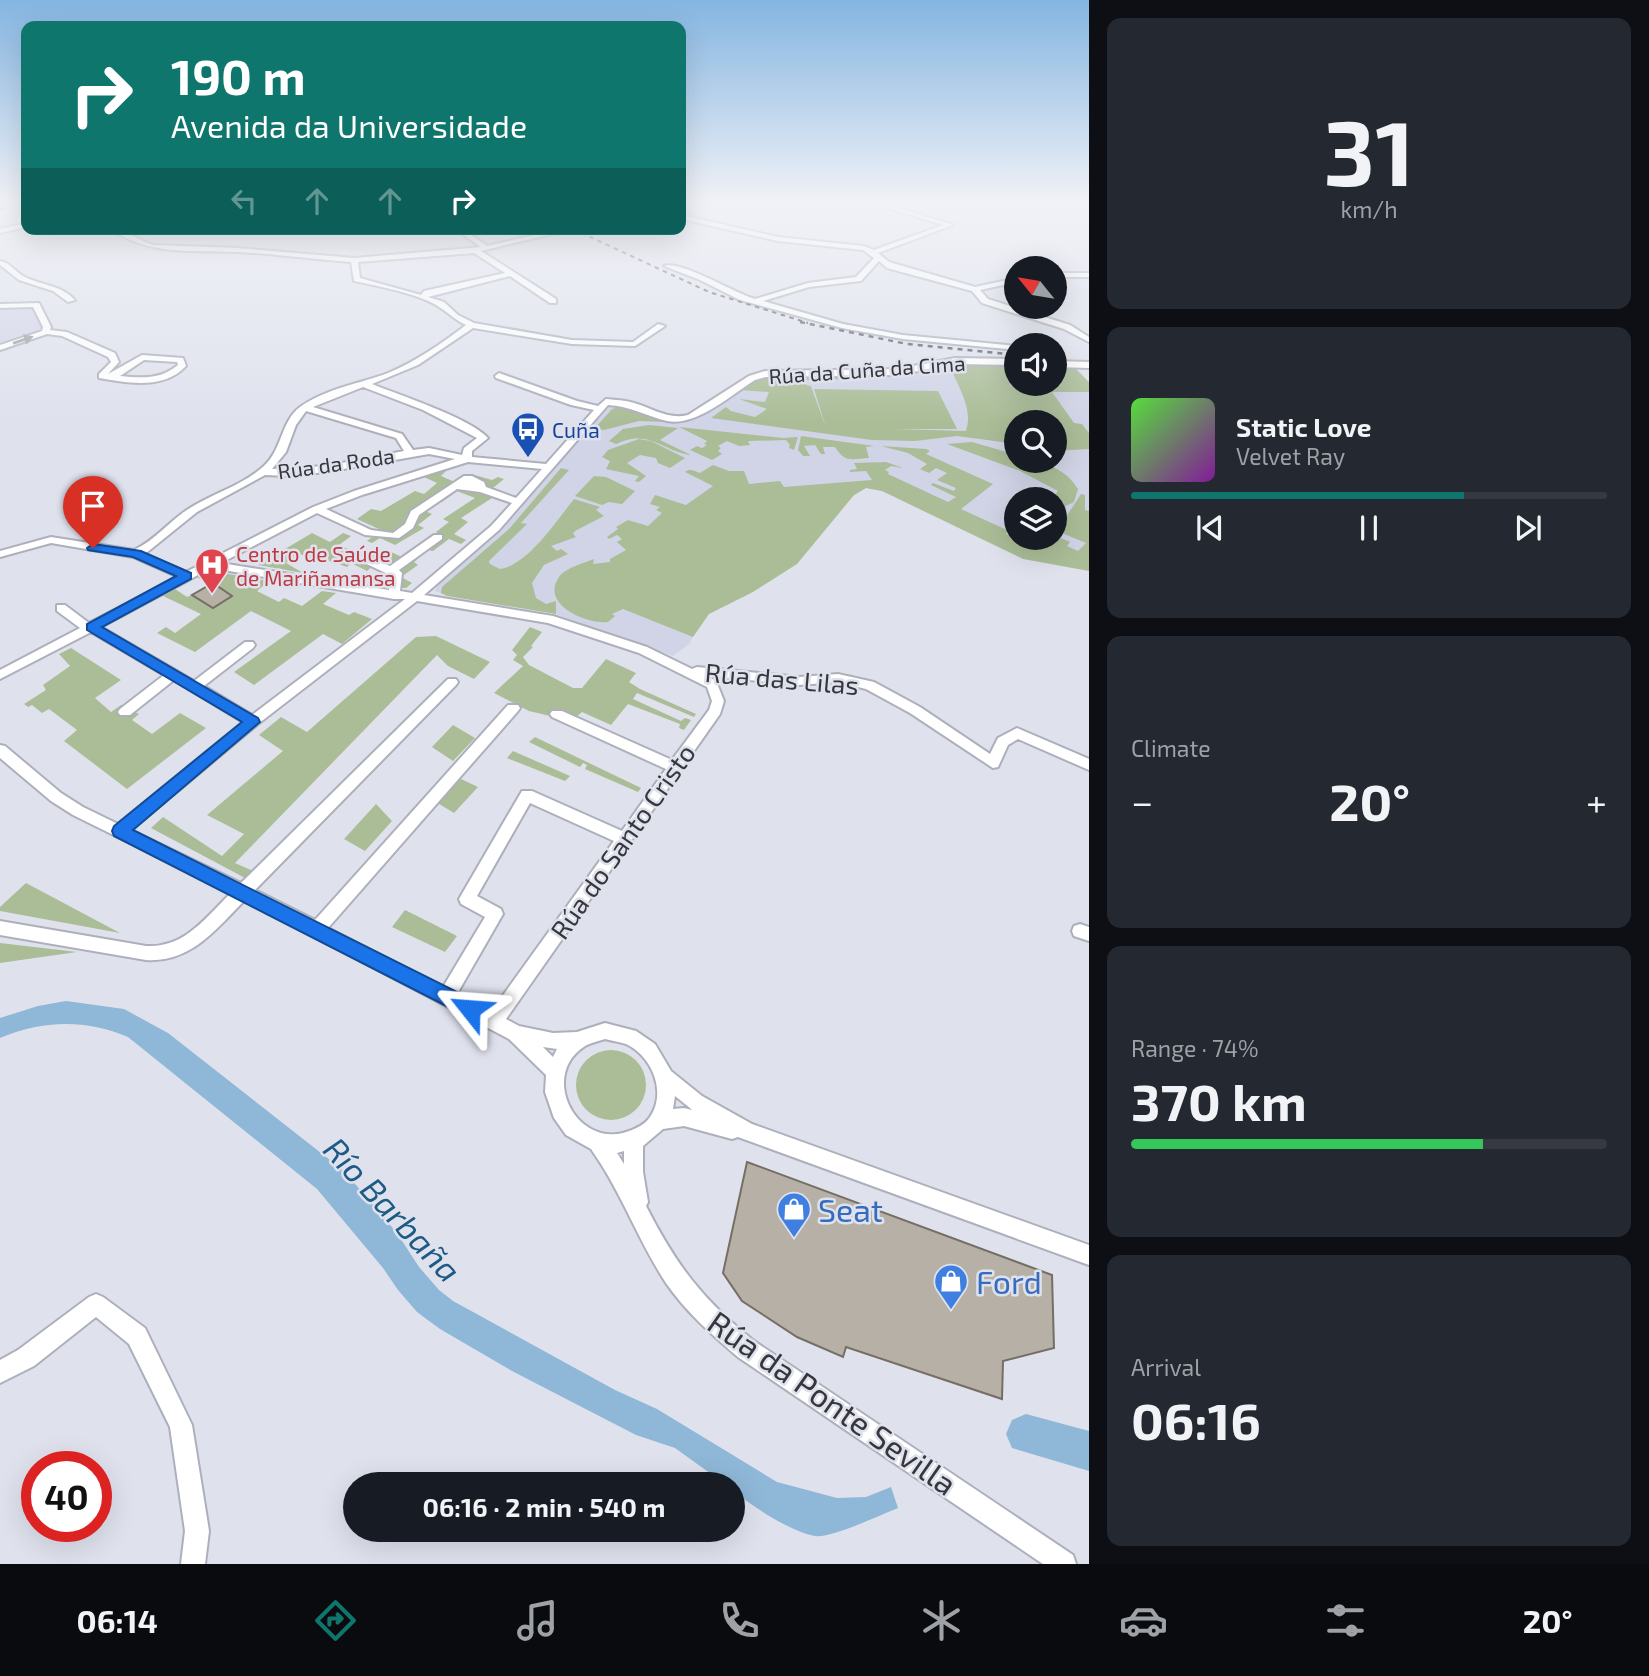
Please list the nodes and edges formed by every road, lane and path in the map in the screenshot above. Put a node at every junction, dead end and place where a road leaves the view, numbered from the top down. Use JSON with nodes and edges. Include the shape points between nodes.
{"nodes":[{"id":1,"x":15,"y":276,"type":"edge"},
{"id":2,"x":357,"y":276,"type":"edge"},
{"id":3,"x":500,"y":276,"type":"edge"},
{"id":4,"x":512,"y":276,"type":"edge"},
{"id":5,"x":697,"y":276,"type":"edge"},
{"id":6,"x":860,"y":276,"type":"edge"},
{"id":7,"x":927,"y":276,"type":"edge"},
{"id":8,"x":1004,"y":283,"type":"edge"},
{"id":9,"x":975,"y":289,"type":"junction"},
{"id":10,"x":423,"y":297,"type":"junction"},
{"id":11,"x":71,"y":300,"type":"dead end"},
{"id":12,"x":553,"y":301,"type":"dead end"},
{"id":13,"x":755,"y":301,"type":"junction"},
{"id":14,"x":0,"y":306,"type":"edge"},
{"id":15,"x":472,"y":324,"type":"junction"},
{"id":16,"x":661,"y":326,"type":"dead end"},
{"id":17,"x":46,"y":332,"type":"junction"},
{"id":18,"x":1089,"y":340,"type":"edge"},
{"id":19,"x":0,"y":348,"type":"edge"},
{"id":20,"x":1004,"y":348,"type":"edge"},
{"id":21,"x":1004,"y":362,"type":"edge"},
{"id":22,"x":1067,"y":364,"type":"edge"},
{"id":23,"x":1089,"y":365,"type":"edge"},
{"id":24,"x":499,"y":376,"type":"dead end"},
{"id":25,"x":112,"y":377,"type":"junction"},
{"id":26,"x":361,"y":383,"type":"junction"},
{"id":27,"x":603,"y":406,"type":"junction"},
{"id":28,"x":305,"y":408,"type":"junction"},
{"id":29,"x":410,"y":453,"type":"junction"},
{"id":30,"x":436,"y":454,"type":"junction"},
{"id":31,"x":467,"y":459,"type":"junction"},
{"id":32,"x":550,"y":467,"type":"junction"},
{"id":33,"x":432,"y":470,"type":"junction"},
{"id":34,"x":263,"y":472,"type":"junction"},
{"id":35,"x":519,"y":502,"type":"junction"},
{"id":36,"x":317,"y":509,"type":"junction"},
{"id":37,"x":438,"y":537,"type":"dead end"},
{"id":38,"x":0,"y":554,"type":"edge"},
{"id":39,"x":136,"y":554,"type":"junction"},
{"id":40,"x":362,"y":558,"type":"dead end"},
{"id":41,"x":208,"y":564,"type":"junction"},
{"id":42,"x":391,"y":571,"type":"junction"},
{"id":43,"x":186,"y":576,"type":"junction"},
{"id":44,"x":394,"y":595,"type":"junction"},
{"id":45,"x":414,"y":598,"type":"junction"},
{"id":46,"x":61,"y":608,"type":"dead end"},
{"id":47,"x":90,"y":627,"type":"junction"},
{"id":48,"x":249,"y":645,"type":"dead end"},
{"id":49,"x":682,"y":669,"type":"junction"},
{"id":50,"x":0,"y":675,"type":"edge"},
{"id":51,"x":172,"y":675,"type":"junction"},
{"id":52,"x":452,"y":682,"type":"dead end"},
{"id":53,"x":194,"y":688,"type":"junction"},
{"id":54,"x":513,"y":708,"type":"dead end"},
{"id":55,"x":125,"y":712,"type":"dead end"},
{"id":56,"x":557,"y":714,"type":"dead end"},
{"id":57,"x":253,"y":722,"type":"junction"},
{"id":58,"x":0,"y":750,"type":"edge"},
{"id":59,"x":1089,"y":765,"type":"edge"},
{"id":60,"x":674,"y":767,"type":"junction"},
{"id":61,"x":120,"y":831,"type":"junction"},
{"id":62,"x":623,"y":838,"type":"junction"},
{"id":63,"x":241,"y":890,"type":"junction"},
{"id":64,"x":0,"y":929,"type":"edge"},
{"id":65,"x":317,"y":929,"type":"junction"},
{"id":66,"x":447,"y":996,"type":"junction"},
{"id":67,"x":494,"y":1022,"type":"junction"},
{"id":68,"x":515,"y":1033,"type":"junction"},
{"id":69,"x":576,"y":1040,"type":"junction"},
{"id":70,"x":555,"y":1071,"type":"junction"},
{"id":71,"x":667,"y":1078,"type":"junction"},
{"id":72,"x":659,"y":1119,"type":"junction"},
{"id":73,"x":747,"y":1132,"type":"junction"},
{"id":74,"x":634,"y":1139,"type":"junction"},
{"id":75,"x":596,"y":1141,"type":"junction"},
{"id":76,"x":639,"y":1207,"type":"junction"},
{"id":77,"x":1089,"y":1255,"type":"edge"},
{"id":78,"x":0,"y":1372,"type":"edge"},
{"id":79,"x":193,"y":1564,"type":"edge"},
{"id":80,"x":1064,"y":1564,"type":"edge"}],
"edges":[{"from":1,"to":11,"type":"street","via":[[64,291]]},
{"from":2,"to":10,"type":"street"},
{"from":3,"to":10,"type":"street"},
{"from":4,"to":12,"type":"street"},
{"from":5,"to":13,"type":"street"},
{"from":6,"to":13,"type":"street"},
{"from":7,"to":9,"type":"street"},
{"from":8,"to":9,"type":"street"},
{"from":9,"to":18,"type":"street","via":[[985,301],[1067,327]]},
{"from":10,"to":15,"type":"street"},
{"from":13,"to":20,"type":"street","via":[[842,326]]},
{"from":14,"to":17,"type":"street","via":[[36,305]]},
{"from":15,"to":16,"type":"street","via":[[572,342],[635,344]]},
{"from":15,"to":26,"type":"street","via":[[415,362]]},
{"from":19,"to":17,"type":"street","one_way":true},
{"from":17,"to":25,"type":"street","via":[[64,334],[112,355],[115,362],[102,376]]},
{"from":21,"to":27,"type":"street","name":"Rúa da Cuña da Cima","via":[[955,362],[897,372],[765,374],[680,421],[626,403]]},
{"from":22,"to":23,"type":"street"},
{"from":24,"to":27,"type":"street","name":"Rúa da Cuña da Cima","via":[[574,403]]},
{"from":25,"to":25,"type":"street","via":[[142,356],[180,360],[182,366],[166,379]]},
{"from":26,"to":28,"type":"street"},
{"from":26,"to":31,"type":"street","via":[[477,432],[483,439],[467,450]]},
{"from":27,"to":32,"type":"street"},
{"from":28,"to":29,"type":"street","name":"Rúa da Roda","via":[[398,436]]},
{"from":28,"to":34,"type":"street","via":[[295,417],[278,457]]},
{"from":29,"to":30,"type":"street","name":"Rúa da Roda"},
{"from":29,"to":34,"type":"street","name":"Rúa da Roda","via":[[326,469]]},
{"from":30,"to":31,"type":"street","name":"Rúa da Roda"},
{"from":30,"to":33,"type":"street","name":"Rúa da Roda","via":[[438,461]]},
{"from":31,"to":32,"type":"street","name":"Rúa da Roda"},
{"from":31,"to":33,"type":"street"},
{"from":32,"to":35,"type":"street"},
{"from":33,"to":36,"type":"street"},
{"from":34,"to":39,"type":"street","via":[[182,519],[156,544]]},
{"from":35,"to":36,"type":"street","via":[[481,489],[468,478],[415,513],[409,526],[395,536],[369,533]]},
{"from":35,"to":45,"type":"street"},
{"from":36,"to":41,"type":"street"},
{"from":37,"to":42,"type":"street"},
{"from":38,"to":39,"type":"street","via":[[51,540]]},
{"from":39,"to":43,"type":"street"},
{"from":40,"to":42,"type":"street"},
{"from":41,"to":43,"type":"street"},
{"from":41,"to":44,"type":"street"},
{"from":42,"to":44,"type":"street","via":[[396,573]]},
{"from":43,"to":47,"type":"street"},
{"from":44,"to":45,"type":"street"},
{"from":45,"to":49,"type":"street","via":[[549,619],[643,650]]},
{"from":45,"to":57,"type":"street"},
{"from":46,"to":47,"type":"street"},
{"from":47,"to":50,"type":"street"},
{"from":47,"to":51,"type":"street"},
{"from":48,"to":53,"type":"street"},
{"from":49,"to":59,"type":"street","name":"Rúa das Lilas","via":[[799,681],[838,678],[870,685],[993,763],[1003,742],[1017,733]]},
{"from":49,"to":60,"type":"street","name":"Rúa do Santo Cristo","via":[[712,684],[718,701]]},
{"from":51,"to":53,"type":"street"},
{"from":51,"to":55,"type":"street"},
{"from":52,"to":63,"type":"street"},
{"from":53,"to":57,"type":"street"},
{"from":54,"to":65,"type":"street"},
{"from":56,"to":60,"type":"street"},
{"from":57,"to":61,"type":"street"},
{"from":58,"to":61,"type":"street","via":[[55,797]]},
{"from":60,"to":62,"type":"street","name":"Rúa do Santo Cristo"},
{"from":61,"to":63,"type":"street"},
{"from":62,"to":66,"type":"street","via":[[527,795],[467,899],[495,914]]},
{"from":62,"to":67,"type":"street","name":"Rúa do Santo Cristo"},
{"from":63,"to":64,"type":"street","via":[[188,944],[164,955]]},
{"from":63,"to":65,"type":"street"},
{"from":65,"to":66,"type":"street"},
{"from":66,"to":67,"type":"street"},
{"from":67,"to":68,"type":"street"},
{"from":68,"to":69,"type":"street","via":[[553,1041]]},
{"from":68,"to":70,"type":"street"},
{"from":69,"to":70,"type":"street","via":[[560,1057]]},
{"from":69,"to":71,"type":"street","via":[[605,1031],[626,1034],[651,1050]]},
{"from":70,"to":75,"type":"street","via":[[554,1090],[564,1118]]},
{"from":71,"to":72,"type":"street","via":[[667,1099]]},
{"from":71,"to":73,"type":"street","via":[[696,1102]]},
{"from":72,"to":73,"type":"street","via":[[684,1117]]},
{"from":72,"to":74,"type":"street"},
{"from":73,"to":77,"type":"street"},
{"from":74,"to":75,"type":"street"},
{"from":74,"to":76,"type":"street","name":"Rúa da Ponte Sevilla"},
{"from":75,"to":76,"type":"street","name":"Rúa da Ponte Sevilla"},
{"from":76,"to":80,"type":"street","name":"Rúa da Ponte Sevilla","via":[[675,1276],[722,1330]]},
{"from":78,"to":79,"type":"street","via":[[26,1358],[96,1304],[137,1336],[181,1425],[197,1531]]}]}
